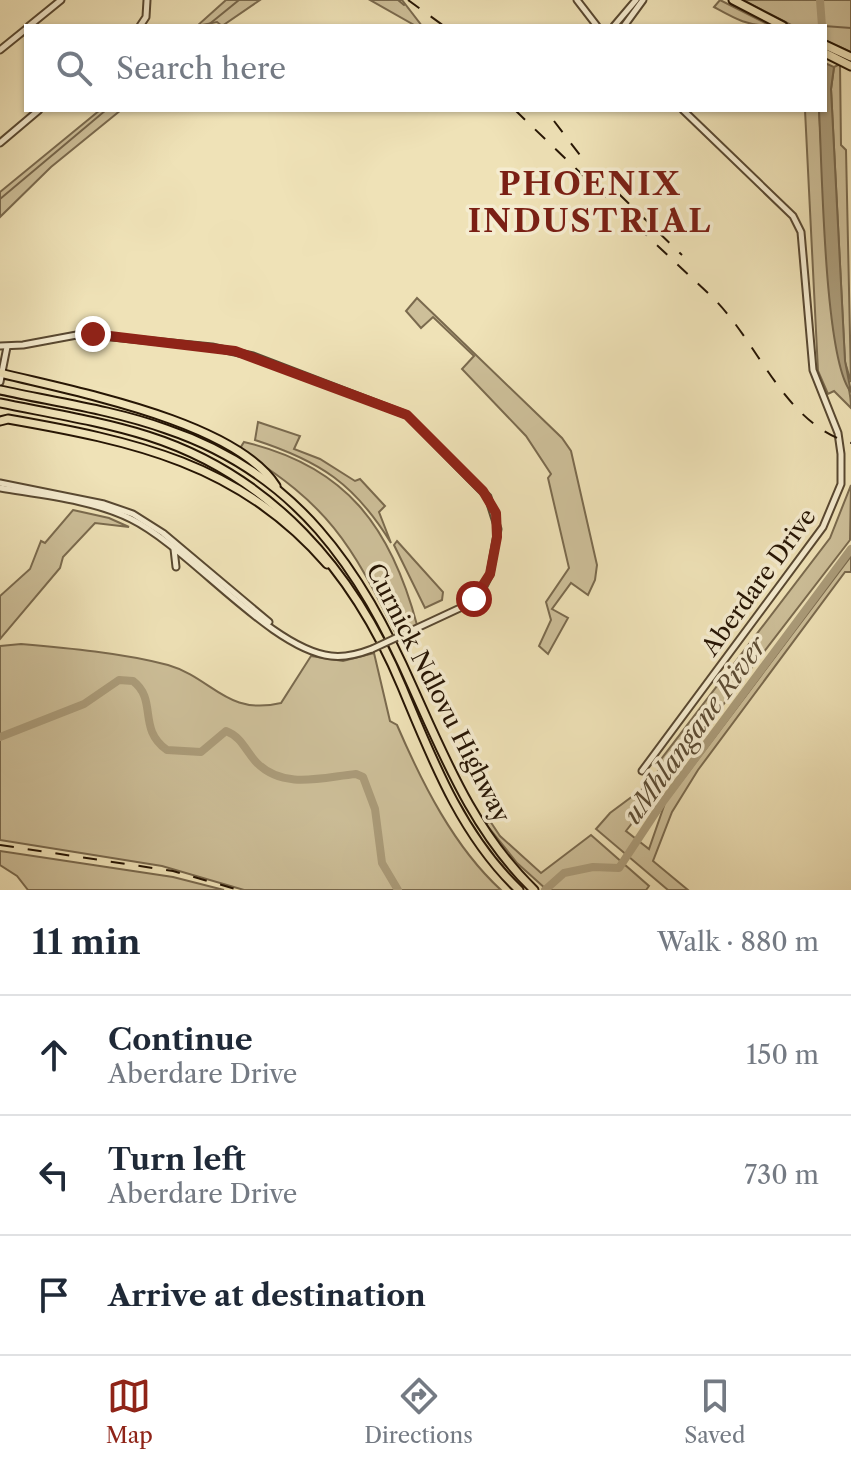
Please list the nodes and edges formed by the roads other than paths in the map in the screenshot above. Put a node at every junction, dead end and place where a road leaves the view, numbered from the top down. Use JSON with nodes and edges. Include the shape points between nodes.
{"nodes":[{"id":1,"x":61,"y":0,"type":"edge"},
{"id":2,"x":147,"y":0,"type":"edge"},
{"id":3,"x":577,"y":0,"type":"edge"},
{"id":4,"x":636,"y":0,"type":"edge"},
{"id":5,"x":643,"y":0,"type":"edge"},
{"id":6,"x":733,"y":0,"type":"edge"},
{"id":7,"x":32,"y":24,"type":"edge"},
{"id":8,"x":141,"y":24,"type":"edge"},
{"id":9,"x":595,"y":24,"type":"edge"},
{"id":10,"x":616,"y":24,"type":"edge"},
{"id":11,"x":625,"y":24,"type":"edge"},
{"id":12,"x":776,"y":24,"type":"edge"},
{"id":13,"x":24,"y":30,"type":"edge"},
{"id":14,"x":827,"y":46,"type":"edge"},
{"id":15,"x":0,"y":50,"type":"edge"},
{"id":16,"x":827,"y":54,"type":"edge"},
{"id":17,"x":851,"y":57,"type":"edge"},
{"id":18,"x":851,"y":66,"type":"edge"},
{"id":19,"x":37,"y":112,"type":"edge"},
{"id":20,"x":685,"y":112,"type":"edge"},
{"id":21,"x":0,"y":143,"type":"edge"},
{"id":22,"x":2,"y":348,"type":"edge"},
{"id":23,"x":1,"y":373,"type":"edge"},
{"id":24,"x":0,"y":382,"type":"edge"},
{"id":25,"x":2,"y":391,"type":"edge"},
{"id":26,"x":0,"y":403,"type":"edge"},
{"id":27,"x":0,"y":414,"type":"edge"},
{"id":28,"x":0,"y":421,"type":"edge"},
{"id":29,"x":24,"y":422,"type":"junction"},
{"id":30,"x":0,"y":486,"type":"edge"},
{"id":31,"x":278,"y":492,"type":"junction"},
{"id":32,"x":69,"y":499,"type":"junction"},
{"id":33,"x":174,"y":549,"type":"junction"},
{"id":34,"x":176,"y":567,"type":"dead end"},
{"id":35,"x":263,"y":618,"type":"junction"},
{"id":36,"x":642,"y":771,"type":"dead end"},
{"id":37,"x":513,"y":887,"type":"edge"},
{"id":38,"x":533,"y":887,"type":"edge"},
{"id":39,"x":541,"y":890,"type":"edge"}],
"edges":[{"from":1,"to":7,"type":"street"},
{"from":2,"to":8,"type":"street"},
{"from":3,"to":9,"type":"street"},
{"from":4,"to":10,"type":"street"},
{"from":5,"to":11,"type":"street"},
{"from":6,"to":12,"type":"main road"},
{"from":13,"to":15,"type":"street"},
{"from":14,"to":17,"type":"main road"},
{"from":16,"to":18,"type":"main road"},
{"from":19,"to":21,"type":"street"},
{"from":20,"to":36,"type":"street","name":"Aberdare Drive","via":[[793,216],[801,232],[811,361],[838,433],[841,484],[823,527]]},
{"from":22,"to":23,"type":"street"},
{"from":22,"to":35,"type":"street","bridge":true,"via":[[82,334],[253,356],[407,415],[488,497],[496,513],[490,574],[481,592],[456,611],[372,649],[350,656],[325,655],[304,648]]},
{"from":23,"to":24,"type":"street"},
{"from":23,"to":31,"type":"main road","via":[[107,399],[196,430],[260,468]]},
{"from":25,"to":31,"type":"main road","name":"Curnick Ndlovu Highway","via":[[166,428],[230,458]]},
{"from":26,"to":37,"type":"main road","name":"Curnick Ndlovu Highway","via":[[180,447],[238,478],[304,531],[373,622],[454,804]]},
{"from":27,"to":29,"type":"main road"},
{"from":28,"to":29,"type":"main road"},
{"from":29,"to":37,"type":"main road","via":[[128,442],[185,461],[250,497],[303,540],[341,580],[370,623],[456,815]]},
{"from":30,"to":32,"type":"street"},
{"from":31,"to":38,"type":"main road","name":"Curnick Ndlovu Highway","via":[[327,537],[364,586],[461,795]]},
{"from":32,"to":33,"type":"street","via":[[124,515]]},
{"from":32,"to":35,"type":"street","via":[[122,510],[148,522]]},
{"from":33,"to":34,"type":"street"},
{"from":33,"to":35,"type":"street"},
{"from":38,"to":39,"type":"main road","name":"Curnick Ndlovu Highway"}]}
